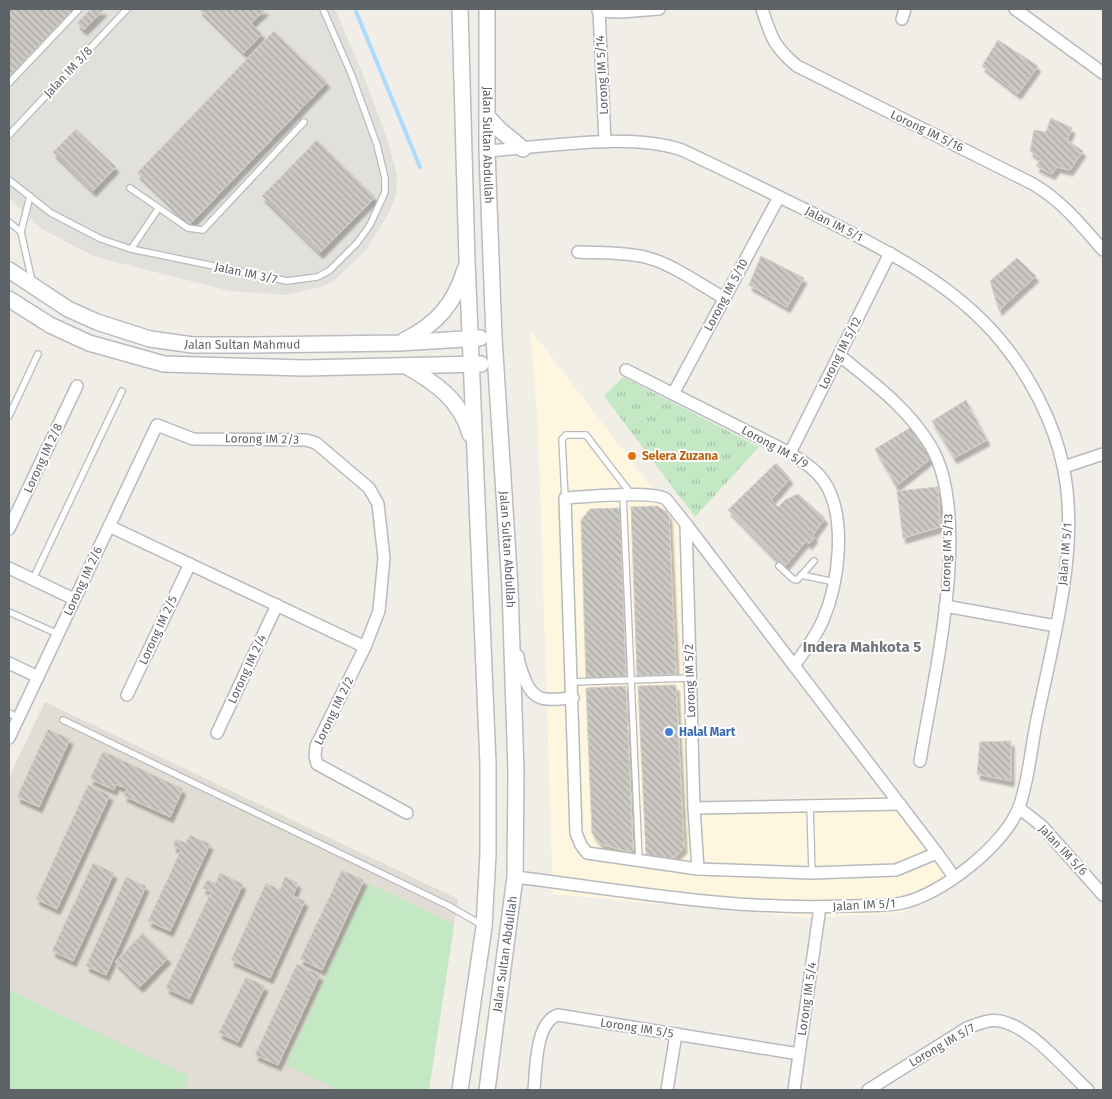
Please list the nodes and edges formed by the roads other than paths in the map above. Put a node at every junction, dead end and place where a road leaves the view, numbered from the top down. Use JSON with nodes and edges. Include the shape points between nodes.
{"nodes":[{"id":1,"x":79,"y":9,"type":"edge"},
{"id":2,"x":127,"y":9,"type":"edge"},
{"id":3,"x":322,"y":9,"type":"edge"},
{"id":4,"x":460,"y":9,"type":"edge"},
{"id":5,"x":487,"y":9,"type":"edge"},
{"id":6,"x":659,"y":9,"type":"edge"},
{"id":7,"x":762,"y":9,"type":"edge"},
{"id":8,"x":1015,"y":9,"type":"edge"},
{"id":9,"x":598,"y":10,"type":"edge"},
{"id":10,"x":1103,"y":73,"type":"edge"},
{"id":11,"x":9,"y":83,"type":"edge"},
{"id":12,"x":487,"y":116,"type":"junction"},
{"id":13,"x":304,"y":122,"type":"dead end"},
{"id":14,"x":9,"y":135,"type":"edge"},
{"id":15,"x":605,"y":142,"type":"junction"},
{"id":16,"x":523,"y":149,"type":"junction"},
{"id":17,"x":487,"y":152,"type":"junction"},
{"id":18,"x":9,"y":180,"type":"edge"},
{"id":19,"x":130,"y":188,"type":"dead end"},
{"id":20,"x":30,"y":196,"type":"junction"},
{"id":21,"x":779,"y":197,"type":"junction"},
{"id":22,"x":158,"y":209,"type":"junction"},
{"id":23,"x":9,"y":222,"type":"edge"},
{"id":24,"x":21,"y":232,"type":"junction"},
{"id":25,"x":131,"y":249,"type":"junction"},
{"id":26,"x":1103,"y":250,"type":"edge"},
{"id":27,"x":578,"y":252,"type":"dead end"},
{"id":28,"x":890,"y":253,"type":"junction"},
{"id":29,"x":467,"y":262,"type":"junction"},
{"id":30,"x":9,"y":270,"type":"edge"},
{"id":31,"x":33,"y":288,"type":"junction"},
{"id":32,"x":724,"y":298,"type":"junction"},
{"id":33,"x":10,"y":303,"type":"edge"},
{"id":34,"x":472,"y":338,"type":"junction"},
{"id":35,"x":494,"y":338,"type":"junction"},
{"id":36,"x":399,"y":343,"type":"junction"},
{"id":37,"x":38,"y":354,"type":"dead end"},
{"id":38,"x":839,"y":355,"type":"junction"},
{"id":39,"x":473,"y":364,"type":"junction"},
{"id":40,"x":495,"y":364,"type":"junction"},
{"id":41,"x":404,"y":365,"type":"junction"},
{"id":42,"x":626,"y":370,"type":"dead end"},
{"id":43,"x":76,"y":386,"type":"dead end"},
{"id":44,"x":122,"y":391,"type":"dead end"},
{"id":45,"x":673,"y":394,"type":"junction"},
{"id":46,"x":9,"y":416,"type":"edge"},
{"id":47,"x":157,"y":425,"type":"joint"},
{"id":48,"x":475,"y":449,"type":"junction"},
{"id":49,"x":790,"y":453,"type":"junction"},
{"id":50,"x":1103,"y":454,"type":"edge"},
{"id":51,"x":1064,"y":467,"type":"junction"},
{"id":52,"x":628,"y":495,"type":"junction"},
{"id":53,"x":565,"y":498,"type":"junction"},
{"id":54,"x":686,"y":524,"type":"junction"},
{"id":55,"x":109,"y":526,"type":"junction"},
{"id":56,"x":9,"y":529,"type":"edge"},
{"id":57,"x":814,"y":561,"type":"dead end"},
{"id":58,"x":190,"y":564,"type":"junction"},
{"id":59,"x":779,"y":566,"type":"dead end"},
{"id":60,"x":9,"y":568,"type":"edge"},
{"id":61,"x":801,"y":575,"type":"junction"},
{"id":62,"x":33,"y":579,"type":"junction"},
{"id":63,"x":835,"y":582,"type":"junction"},
{"id":64,"x":510,"y":587,"type":"junction"},
{"id":65,"x":74,"y":599,"type":"junction"},
{"id":66,"x":277,"y":605,"type":"junction"},
{"id":67,"x":945,"y":606,"type":"junction"},
{"id":68,"x":9,"y":612,"type":"edge"},
{"id":69,"x":1056,"y":626,"type":"junction"},
{"id":70,"x":58,"y":634,"type":"junction"},
{"id":71,"x":365,"y":647,"type":"junction"},
{"id":72,"x":9,"y":663,"type":"edge"},
{"id":73,"x":794,"y":666,"type":"junction"},
{"id":74,"x":38,"y":677,"type":"junction"},
{"id":75,"x":690,"y":678,"type":"junction"},
{"id":76,"x":632,"y":680,"type":"junction"},
{"id":77,"x":572,"y":682,"type":"junction"},
{"id":78,"x":127,"y":696,"type":"dead end"},
{"id":79,"x":573,"y":698,"type":"junction"},
{"id":80,"x":14,"y":716,"type":"edge"},
{"id":81,"x":63,"y":720,"type":"dead end"},
{"id":82,"x":217,"y":733,"type":"dead end"},
{"id":83,"x":9,"y":738,"type":"edge"},
{"id":84,"x":920,"y":761,"type":"dead end"},
{"id":85,"x":900,"y":804,"type":"junction"},
{"id":86,"x":810,"y":806,"type":"junction"},
{"id":87,"x":694,"y":808,"type":"junction"},
{"id":88,"x":1019,"y":808,"type":"junction"},
{"id":89,"x":408,"y":813,"type":"dead end"},
{"id":90,"x":937,"y":853,"type":"junction"},
{"id":91,"x":639,"y":862,"type":"junction"},
{"id":92,"x":698,"y":869,"type":"junction"},
{"id":93,"x":812,"y":873,"type":"junction"},
{"id":94,"x":954,"y":876,"type":"junction"},
{"id":95,"x":515,"y":877,"type":"junction"},
{"id":96,"x":1103,"y":895,"type":"edge"},
{"id":97,"x":820,"y":907,"type":"junction"},
{"id":98,"x":484,"y":926,"type":"junction"},
{"id":99,"x":676,"y":1034,"type":"junction"},
{"id":100,"x":799,"y":1054,"type":"junction"},
{"id":101,"x":460,"y":1090,"type":"edge"},
{"id":102,"x":487,"y":1090,"type":"edge"},
{"id":103,"x":534,"y":1090,"type":"edge"},
{"id":104,"x":667,"y":1090,"type":"edge"},
{"id":105,"x":794,"y":1090,"type":"edge"},
{"id":106,"x":868,"y":1090,"type":"edge"},
{"id":107,"x":1088,"y":1090,"type":"edge"}],
"edges":[{"from":1,"to":11,"type":"lane"},
{"from":2,"to":14,"type":"lane","name":"Jalan IM 3/8"},
{"from":3,"to":25,"type":"lane","name":"Jalan IM 3/7","via":[[352,76],[377,145],[385,178],[380,206],[357,243],[329,271],[317,277],[287,281]]},
{"from":4,"to":29,"type":"main road","name":"Jalan Sultan Abdullah"},
{"from":5,"to":12,"type":"main road","name":"Jalan Sultan Abdullah"},
{"from":6,"to":9,"type":"street"},
{"from":7,"to":26,"type":"street","name":"Lorong IM 5/16","via":[[772,40],[797,66],[1052,195]]},
{"from":8,"to":10,"type":"street"},
{"from":9,"to":15,"type":"street","name":"Lorong IM 5/14"},
{"from":12,"to":16,"type":"main road"},
{"from":12,"to":17,"type":"main road","name":"Jalan Sultan Abdullah"},
{"from":13,"to":22,"type":"lane","via":[[202,230],[188,228]]},
{"from":15,"to":16,"type":"street","name":"Jalan IM 5/1"},
{"from":15,"to":21,"type":"street","name":"Jalan IM 5/1","via":[[663,143]]},
{"from":16,"to":17,"type":"street","name":"Jalan IM 5/1"},
{"from":17,"to":35,"type":"main road","name":"Jalan Sultan Abdullah"},
{"from":18,"to":20,"type":"lane","name":"Jalan IM 3/7"},
{"from":19,"to":22,"type":"lane"},
{"from":20,"to":24,"type":"lane"},
{"from":20,"to":25,"type":"lane","name":"Jalan IM 3/7","via":[[75,226]]},
{"from":21,"to":28,"type":"street","name":"Jalan IM 5/1"},
{"from":21,"to":32,"type":"street","name":"Lorong IM 5/10"},
{"from":22,"to":25,"type":"lane"},
{"from":23,"to":24,"type":"lane"},
{"from":24,"to":31,"type":"lane"},
{"from":27,"to":32,"type":"street","via":[[646,257],[664,263]]},
{"from":28,"to":38,"type":"street","name":"Lorong IM 5/12"},
{"from":28,"to":51,"type":"street","name":"Jalan IM 5/1","via":[[938,283],[1001,341],[1028,380],[1047,419]]},
{"from":29,"to":34,"type":"main road","name":"Jalan Sultan Abdullah"},
{"from":29,"to":36,"type":"main road","via":[[458,289],[443,314],[428,327]]},
{"from":30,"to":31,"type":"main road","name":"Jalan Sultan Mahmud"},
{"from":31,"to":36,"type":"main road","name":"Jalan Sultan Mahmud","via":[[97,322],[150,339],[193,345]]},
{"from":32,"to":45,"type":"street","name":"Lorong IM 5/10"},
{"from":33,"to":41,"type":"main road","name":"Jalan Sultan Mahmud","via":[[89,343],[164,364],[303,368]]},
{"from":34,"to":35,"type":"main road","name":"Jalan Sultan Mahmud"},
{"from":34,"to":36,"type":"main road","name":"Jalan Sultan Mahmud"},
{"from":34,"to":39,"type":"main road","name":"Jalan Sultan Abdullah"},
{"from":35,"to":40,"type":"main road","name":"Jalan Sultan Abdullah"},
{"from":37,"to":46,"type":"lane"},
{"from":38,"to":49,"type":"street","name":"Lorong IM 5/12"},
{"from":38,"to":67,"type":"street","name":"Lorong IM 5/13","via":[[896,401],[915,422],[943,473],[950,534]]},
{"from":39,"to":40,"type":"main road","name":"Jalan Sultan Mahmud"},
{"from":39,"to":41,"type":"main road","name":"Jalan Sultan Mahmud"},
{"from":39,"to":48,"type":"main road","name":"Jalan Sultan Abdullah"},
{"from":40,"to":64,"type":"main road","name":"Jalan Sultan Abdullah"},
{"from":41,"to":48,"type":"main road","via":[[442,389],[454,403],[469,427]]},
{"from":42,"to":45,"type":"street","name":"Lorong IM 5/9"},
{"from":43,"to":56,"type":"street","name":"Lorong IM 2/8"},
{"from":44,"to":62,"type":"lane"},
{"from":45,"to":49,"type":"street","name":"Lorong IM 5/9"},
{"from":47,"to":55,"type":"street","name":"Lorong IM 2/6"},
{"from":47,"to":71,"type":"street","name":"Lorong IM 2/3","via":[[193,439],[316,442],[369,488],[378,504],[384,558],[379,611]]},
{"from":48,"to":98,"type":"main road","name":"Jalan Sultan Abdullah","via":[[488,764]]},
{"from":49,"to":63,"type":"street","name":"Lorong IM 5/9","via":[[813,468],[832,496],[838,528]]},
{"from":50,"to":51,"type":"street"},
{"from":51,"to":69,"type":"street","name":"Jalan IM 5/1","via":[[1067,559]]},
{"from":52,"to":53,"type":"street"},
{"from":52,"to":53,"type":"lane","via":[[586,435],[566,434],[562,439]]},
{"from":52,"to":54,"type":"street","via":[[665,498]]},
{"from":52,"to":76,"type":"lane"},
{"from":53,"to":77,"type":"street"},
{"from":54,"to":73,"type":"street"},
{"from":54,"to":75,"type":"street","name":"Lorong IM 5/2"},
{"from":55,"to":58,"type":"street"},
{"from":55,"to":65,"type":"street","name":"Lorong IM 2/6"},
{"from":57,"to":61,"type":"lane"},
{"from":58,"to":66,"type":"street"},
{"from":58,"to":78,"type":"street","name":"Lorong IM 2/5"},
{"from":59,"to":61,"type":"lane","via":[[792,580]]},
{"from":60,"to":62,"type":"street"},
{"from":61,"to":63,"type":"lane"},
{"from":62,"to":65,"type":"street"},
{"from":63,"to":73,"type":"street","name":"Lorong IM 5/9","via":[[823,622]]},
{"from":64,"to":79,"type":"street","via":[[519,668],[530,693],[544,699]]},
{"from":64,"to":95,"type":"main road","name":"Jalan Sultan Abdullah","via":[[516,772]]},
{"from":65,"to":70,"type":"street","name":"Lorong IM 2/6"},
{"from":66,"to":71,"type":"street"},
{"from":66,"to":82,"type":"street","name":"Lorong IM 2/4"},
{"from":67,"to":69,"type":"street"},
{"from":67,"to":84,"type":"street","name":"Lorong IM 5/13"},
{"from":68,"to":70,"type":"lane"},
{"from":69,"to":88,"type":"street","name":"Jalan IM 5/1"},
{"from":70,"to":74,"type":"street","name":"Lorong IM 2/6"},
{"from":71,"to":89,"type":"street","name":"Lorong IM 2/2","via":[[316,746],[317,764]]},
{"from":72,"to":74,"type":"street"},
{"from":73,"to":85,"type":"street"},
{"from":74,"to":80,"type":"street","name":"Lorong IM 2/6"},
{"from":75,"to":76,"type":"lane"},
{"from":75,"to":87,"type":"street","name":"Lorong IM 5/2"},
{"from":76,"to":77,"type":"lane"},
{"from":76,"to":91,"type":"lane"},
{"from":77,"to":79,"type":"street"},
{"from":79,"to":91,"type":"street","via":[[576,833],[587,853]]},
{"from":80,"to":83,"type":"street","name":"Lorong IM 2/6"},
{"from":81,"to":98,"type":"lane","via":[[449,906]]},
{"from":85,"to":86,"type":"street"},
{"from":85,"to":90,"type":"street"},
{"from":86,"to":87,"type":"street"},
{"from":86,"to":93,"type":"lane"},
{"from":87,"to":92,"type":"street","name":"Lorong IM 5/2"},
{"from":88,"to":94,"type":"street","name":"Jalan IM 5/1","via":[[1002,835]]},
{"from":88,"to":96,"type":"street","name":"Jalan IM 5/6","via":[[1042,826]]},
{"from":90,"to":93,"type":"street","via":[[896,870]]},
{"from":90,"to":94,"type":"street"},
{"from":91,"to":92,"type":"street"},
{"from":92,"to":93,"type":"street"},
{"from":94,"to":97,"type":"street","name":"Jalan IM 5/1","via":[[929,892],[902,903]]},
{"from":95,"to":97,"type":"street","name":"Jalan IM 5/1","via":[[749,905]]},
{"from":95,"to":102,"type":"main road","name":"Jalan Sultan Abdullah"},
{"from":97,"to":100,"type":"street","name":"Lorong IM 5/4"},
{"from":98,"to":101,"type":"main road","name":"Jalan Sultan Abdullah"},
{"from":99,"to":100,"type":"street","name":"Lorong IM 5/5"},
{"from":99,"to":103,"type":"street","name":"Lorong IM 5/5","via":[[558,1015],[552,1017],[541,1036]]},
{"from":99,"to":104,"type":"street"},
{"from":100,"to":105,"type":"street","name":"Lorong IM 5/4"},
{"from":106,"to":107,"type":"street","name":"Lorong IM 5/7","via":[[967,1028],[984,1021],[1000,1021],[1027,1034]]}]}
